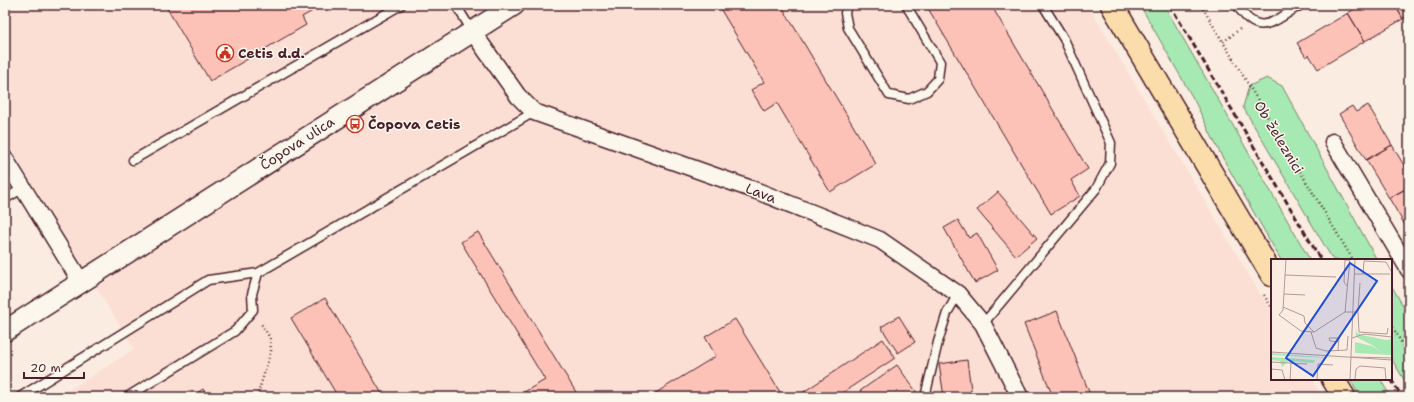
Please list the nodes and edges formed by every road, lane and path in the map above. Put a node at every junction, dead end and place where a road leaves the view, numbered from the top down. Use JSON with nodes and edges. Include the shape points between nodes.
{"nodes":[{"id":1,"x":401,"y":5,"type":"edge"},
{"id":2,"x":456,"y":5,"type":"edge"},
{"id":3,"x":514,"y":5,"type":"edge"},
{"id":4,"x":847,"y":5,"type":"edge"},
{"id":5,"x":906,"y":5,"type":"edge"},
{"id":6,"x":1043,"y":5,"type":"edge"},
{"id":7,"x":1112,"y":5,"type":"edge"},
{"id":8,"x":1201,"y":5,"type":"edge"},
{"id":9,"x":1237,"y":5,"type":"edge"},
{"id":10,"x":1301,"y":5,"type":"edge"},
{"id":11,"x":1250,"y":21,"type":"junction"},
{"id":12,"x":472,"y":31,"type":"junction"},
{"id":13,"x":1223,"y":42,"type":"junction"},
{"id":14,"x":534,"y":112,"type":"junction"},
{"id":15,"x":1333,"y":142,"type":"dead end"},
{"id":16,"x":5,"y":159,"type":"edge"},
{"id":17,"x":133,"y":160,"type":"dead end"},
{"id":18,"x":23,"y":188,"type":"junction"},
{"id":19,"x":5,"y":199,"type":"edge"},
{"id":20,"x":1352,"y":259,"type":"edge"},
{"id":21,"x":1409,"y":270,"type":"edge"},
{"id":22,"x":258,"y":273,"type":"junction"},
{"id":23,"x":1271,"y":273,"type":"edge"},
{"id":24,"x":81,"y":282,"type":"junction"},
{"id":25,"x":958,"y":294,"type":"junction"},
{"id":26,"x":253,"y":310,"type":"junction"},
{"id":27,"x":983,"y":324,"type":"junction"},
{"id":28,"x":1392,"y":326,"type":"edge"},
{"id":29,"x":5,"y":331,"type":"edge"},
{"id":30,"x":1409,"y":356,"type":"edge"},
{"id":31,"x":1335,"y":380,"type":"edge"},
{"id":32,"x":20,"y":397,"type":"edge"},
{"id":33,"x":127,"y":397,"type":"edge"},
{"id":34,"x":257,"y":397,"type":"edge"},
{"id":35,"x":925,"y":397,"type":"edge"},
{"id":36,"x":1020,"y":397,"type":"edge"},
{"id":37,"x":1344,"y":397,"type":"edge"}],
"edges":[{"from":1,"to":17,"type":"lane"},
{"from":2,"to":12,"type":"lane"},
{"from":3,"to":12,"type":"street","name":"Čopova ulica"},
{"from":4,"to":5,"type":"lane","via":[[845,13],[848,28],[889,95],[909,99],[927,91],[938,79],[940,62]]},
{"from":6,"to":27,"type":"lane","via":[[1064,39],[1111,143],[1110,163],[1096,189]]},
{"from":7,"to":23,"type":"main road"},
{"from":8,"to":13,"type":"path","name":"Ob železnici"},
{"from":9,"to":11,"type":"lane"},
{"from":10,"to":11,"type":"lane","via":[[1269,23],[1259,25]]},
{"from":11,"to":13,"type":"path"},
{"from":12,"to":14,"type":"street","name":"Lava","via":[[518,96]]},
{"from":12,"to":24,"type":"street","name":"Čopova ulica"},
{"from":13,"to":20,"type":"path","name":"Ob železnici"},
{"from":14,"to":22,"type":"lane"},
{"from":14,"to":25,"type":"street","name":"Lava","via":[[757,191],[880,240]]},
{"from":15,"to":21,"type":"street"},
{"from":16,"to":18,"type":"street"},
{"from":18,"to":19,"type":"lane"},
{"from":18,"to":24,"type":"street"},
{"from":22,"to":26,"type":"lane","via":[[252,294]]},
{"from":22,"to":32,"type":"lane","via":[[208,280]]},
{"from":24,"to":29,"type":"street","name":"Čopova ulica"},
{"from":25,"to":27,"type":"street","name":"Lava"},
{"from":25,"to":35,"type":"lane","via":[[947,313]]},
{"from":26,"to":33,"type":"lane","via":[[235,331]]},
{"from":26,"to":34,"type":"path","via":[[270,338],[271,351]]},
{"from":27,"to":36,"type":"street","name":"Lava"},
{"from":28,"to":30,"type":"path"},
{"from":31,"to":37,"type":"main road"}]}
